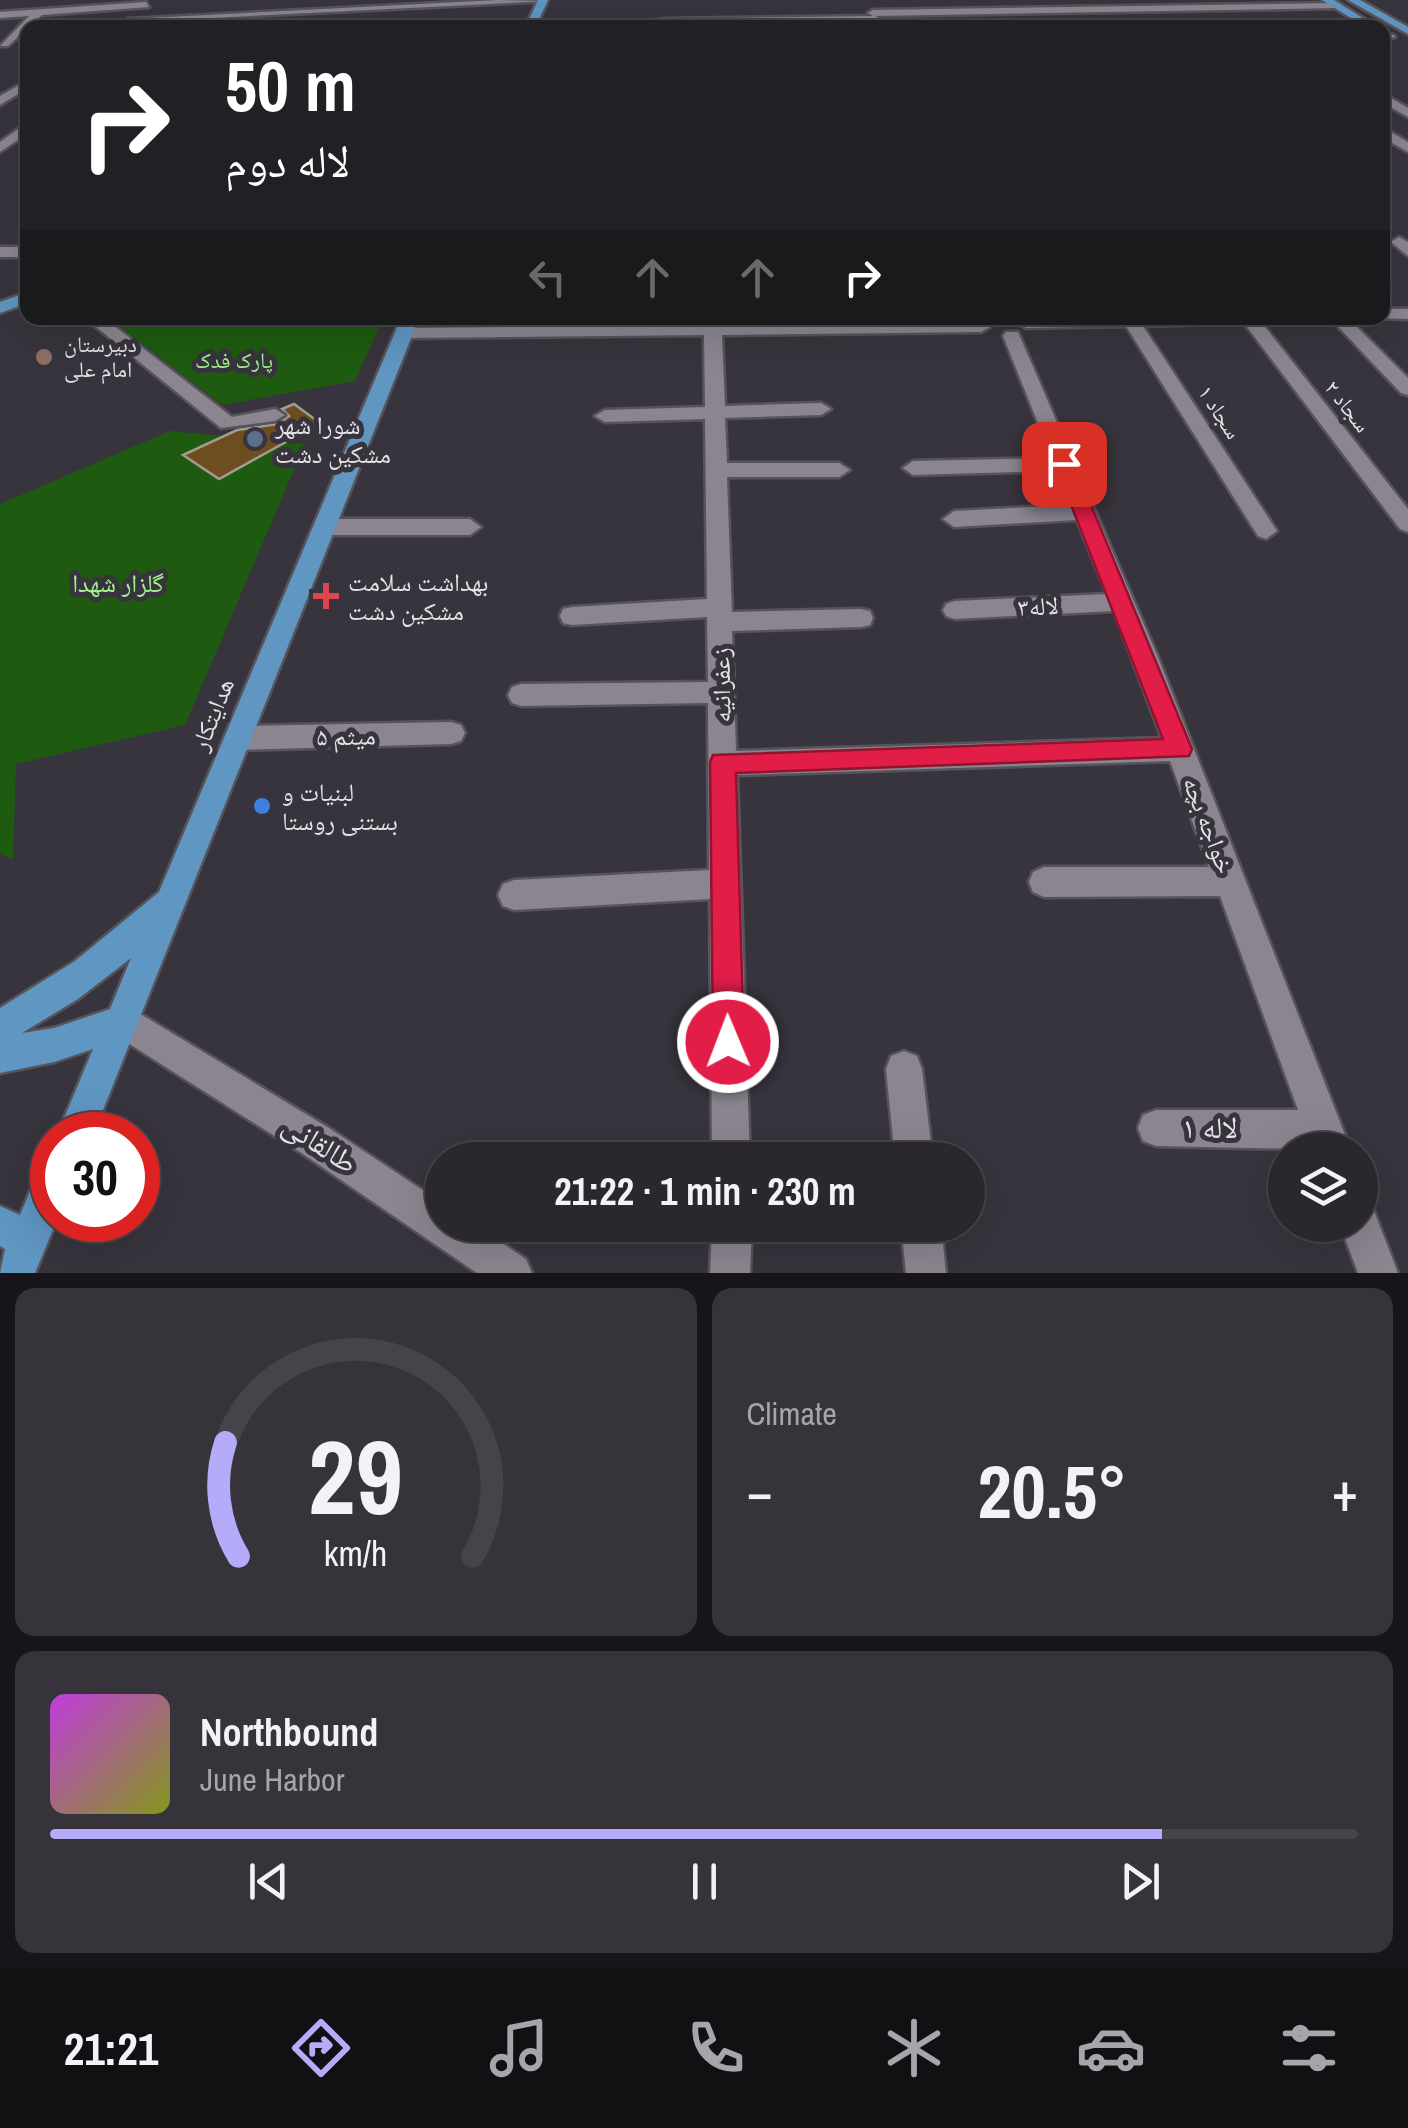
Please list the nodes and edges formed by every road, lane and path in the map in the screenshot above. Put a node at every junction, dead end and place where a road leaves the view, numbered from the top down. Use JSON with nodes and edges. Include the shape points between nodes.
{"nodes":[{"id":1,"x":259,"y":0,"type":"edge"},
{"id":2,"x":868,"y":0,"type":"edge"},
{"id":3,"x":995,"y":0,"type":"edge"},
{"id":4,"x":1070,"y":0,"type":"edge"},
{"id":5,"x":1352,"y":0,"type":"edge"},
{"id":6,"x":542,"y":1,"type":"edge"},
{"id":7,"x":148,"y":2,"type":"edge"},
{"id":8,"x":1332,"y":3,"type":"edge"},
{"id":9,"x":362,"y":5,"type":"edge"},
{"id":10,"x":463,"y":7,"type":"edge"},
{"id":11,"x":1215,"y":8,"type":"junction"},
{"id":12,"x":1119,"y":9,"type":"junction"},
{"id":13,"x":1027,"y":10,"type":"junction"},
{"id":14,"x":1079,"y":10,"type":"junction"},
{"id":15,"x":1007,"y":11,"type":"junction"},
{"id":16,"x":40,"y":12,"type":"junction"},
{"id":17,"x":618,"y":12,"type":"dead end"},
{"id":18,"x":952,"y":12,"type":"junction"},
{"id":19,"x":251,"y":15,"type":"junction"},
{"id":20,"x":0,"y":16,"type":"edge"},
{"id":21,"x":1228,"y":18,"type":"dead end"},
{"id":22,"x":30,"y":20,"type":"edge"},
{"id":23,"x":184,"y":20,"type":"edge"},
{"id":24,"x":248,"y":20,"type":"edge"},
{"id":25,"x":617,"y":20,"type":"edge"},
{"id":26,"x":876,"y":20,"type":"edge"},
{"id":27,"x":958,"y":20,"type":"edge"},
{"id":28,"x":1034,"y":20,"type":"edge"},
{"id":29,"x":1088,"y":20,"type":"edge"},
{"id":30,"x":1131,"y":20,"type":"edge"},
{"id":31,"x":1360,"y":20,"type":"edge"},
{"id":32,"x":1388,"y":20,"type":"edge"},
{"id":33,"x":20,"y":132,"type":"edge"},
{"id":34,"x":1391,"y":136,"type":"edge"},
{"id":35,"x":0,"y":148,"type":"edge"},
{"id":36,"x":1408,"y":148,"type":"edge"},
{"id":37,"x":103,"y":325,"type":"edge"},
{"id":38,"x":407,"y":325,"type":"edge"},
{"id":39,"x":713,"y":325,"type":"edge"},
{"id":40,"x":1134,"y":325,"type":"edge"},
{"id":41,"x":1254,"y":325,"type":"edge"},
{"id":42,"x":1346,"y":325,"type":"edge"},
{"id":43,"x":1019,"y":326,"type":"edge"},
{"id":44,"x":1408,"y":389,"type":"edge"},
{"id":45,"x":821,"y":409,"type":"dead end"},
{"id":46,"x":715,"y":414,"type":"junction"},
{"id":47,"x":275,"y":415,"type":"dead end"},
{"id":48,"x":605,"y":416,"type":"dead end"},
{"id":49,"x":1064,"y":464,"type":"junction"},
{"id":50,"x":913,"y":468,"type":"dead end"},
{"id":51,"x":716,"y":470,"type":"junction"},
{"id":52,"x":839,"y":470,"type":"dead end"},
{"id":53,"x":1084,"y":512,"type":"junction"},
{"id":54,"x":954,"y":520,"type":"dead end"},
{"id":55,"x":1408,"y":524,"type":"edge"},
{"id":56,"x":325,"y":526,"type":"junction"},
{"id":57,"x":470,"y":527,"type":"dead end"},
{"id":58,"x":1266,"y":531,"type":"dead end"},
{"id":59,"x":1122,"y":602,"type":"junction"},
{"id":60,"x":955,"y":610,"type":"dead end"},
{"id":61,"x":719,"y":614,"type":"junction"},
{"id":62,"x":572,"y":616,"type":"dead end"},
{"id":63,"x":861,"y":618,"type":"dead end"},
{"id":64,"x":721,"y":692,"type":"junction"},
{"id":65,"x":521,"y":695,"type":"dead end"},
{"id":66,"x":451,"y":733,"type":"dead end"},
{"id":67,"x":240,"y":738,"type":"junction"},
{"id":68,"x":1180,"y":749,"type":"junction"},
{"id":69,"x":722,"y":762,"type":"junction"},
{"id":70,"x":1044,"y":882,"type":"dead end"},
{"id":71,"x":1230,"y":882,"type":"junction"},
{"id":72,"x":725,"y":884,"type":"junction"},
{"id":73,"x":514,"y":894,"type":"dead end"},
{"id":74,"x":175,"y":895,"type":"junction"},
{"id":75,"x":124,"y":1021,"type":"junction"},
{"id":76,"x":0,"y":1026,"type":"edge"},
{"id":77,"x":0,"y":1055,"type":"edge"},
{"id":78,"x":904,"y":1070,"type":"dead end"},
{"id":79,"x":84,"y":1112,"type":"edge"},
{"id":80,"x":1156,"y":1128,"type":"dead end"},
{"id":81,"x":1324,"y":1132,"type":"edge"},
{"id":82,"x":1268,"y":1135,"type":"edge"},
{"id":83,"x":731,"y":1142,"type":"edge"},
{"id":84,"x":912,"y":1142,"type":"edge"},
{"id":85,"x":30,"y":1222,"type":"edge"},
{"id":86,"x":731,"y":1242,"type":"edge"},
{"id":87,"x":922,"y":1242,"type":"edge"},
{"id":88,"x":1366,"y":1242,"type":"edge"},
{"id":89,"x":15,"y":1246,"type":"edge"},
{"id":90,"x":512,"y":1273,"type":"edge"},
{"id":91,"x":730,"y":1273,"type":"edge"},
{"id":92,"x":926,"y":1273,"type":"edge"},
{"id":93,"x":1378,"y":1273,"type":"edge"}],
"edges":[{"from":1,"to":19,"type":"street"},
{"from":2,"to":26,"type":"street"},
{"from":3,"to":15,"type":"street"},
{"from":4,"to":14,"type":"street"},
{"from":5,"to":32,"type":"main road"},
{"from":6,"to":10,"type":"street"},
{"from":7,"to":16,"type":"street"},
{"from":8,"to":11,"type":"street"},
{"from":8,"to":31,"type":"main road"},
{"from":9,"to":10,"type":"street"},
{"from":9,"to":19,"type":"street"},
{"from":11,"to":12,"type":"street"},
{"from":11,"to":21,"type":"street"},
{"from":12,"to":14,"type":"street"},
{"from":12,"to":30,"type":"street"},
{"from":13,"to":14,"type":"street"},
{"from":13,"to":15,"type":"street"},
{"from":13,"to":28,"type":"street"},
{"from":14,"to":29,"type":"street"},
{"from":15,"to":18,"type":"street"},
{"from":16,"to":20,"type":"street"},
{"from":16,"to":22,"type":"street"},
{"from":17,"to":25,"type":"street"},
{"from":18,"to":26,"type":"street"},
{"from":18,"to":27,"type":"street"},
{"from":19,"to":23,"type":"street"},
{"from":19,"to":24,"type":"street"},
{"from":33,"to":35,"type":"street"},
{"from":34,"to":36,"type":"street"},
{"from":37,"to":47,"type":"street","via":[[228,424]]},
{"from":38,"to":56,"type":"main road","name":"هدایتکار"},
{"from":39,"to":46,"type":"street","name":"زعفرانیه"},
{"from":40,"to":58,"type":"street","name":"سجاد ۱"},
{"from":41,"to":55,"type":"street","name":"سجاد ۲"},
{"from":42,"to":44,"type":"street"},
{"from":43,"to":49,"type":"street","name":"خواجه بچه"},
{"from":45,"to":46,"type":"street"},
{"from":46,"to":48,"type":"street"},
{"from":46,"to":51,"type":"street","name":"زعفرانیه"},
{"from":49,"to":50,"type":"street"},
{"from":49,"to":53,"type":"street","name":"خواجه بچه"},
{"from":51,"to":52,"type":"street"},
{"from":51,"to":61,"type":"street","name":"زعفرانیه"},
{"from":53,"to":54,"type":"street"},
{"from":53,"to":59,"type":"street","name":"خواجه بچه"},
{"from":56,"to":57,"type":"street"},
{"from":56,"to":67,"type":"main road","name":"هدایتکار"},
{"from":59,"to":60,"type":"street","name":"لاله۳"},
{"from":59,"to":68,"type":"street","name":"خواجه بچه"},
{"from":61,"to":62,"type":"street"},
{"from":61,"to":63,"type":"street"},
{"from":61,"to":64,"type":"street","name":"زعفرانیه"},
{"from":64,"to":65,"type":"street"},
{"from":64,"to":69,"type":"street","name":"زعفرانیه"},
{"from":66,"to":67,"type":"street","name":"میثم ۵"},
{"from":67,"to":74,"type":"main road","name":"هدایتکار"},
{"from":68,"to":69,"type":"street"},
{"from":68,"to":71,"type":"street","name":"خواجه بچه"},
{"from":69,"to":72,"type":"street","name":"زعفرانیه"},
{"from":70,"to":71,"type":"street"},
{"from":71,"to":81,"type":"street","name":"خواجه بچه"},
{"from":72,"to":73,"type":"street"},
{"from":72,"to":83,"type":"street","name":"زعفرانیه"},
{"from":74,"to":75,"type":"main road","name":"هدایتکار"},
{"from":74,"to":76,"type":"main road","via":[[89,973]]},
{"from":75,"to":77,"type":"main road","via":[[54,1046]]},
{"from":75,"to":79,"type":"main road","name":"هدایتکار"},
{"from":75,"to":90,"type":"street","name":"طالقانی"},
{"from":78,"to":84,"type":"street"},
{"from":80,"to":82,"type":"street","name":"لاله ۱"},
{"from":85,"to":89,"type":"main road"},
{"from":86,"to":91,"type":"street"},
{"from":87,"to":92,"type":"street"},
{"from":88,"to":93,"type":"street"}]}
